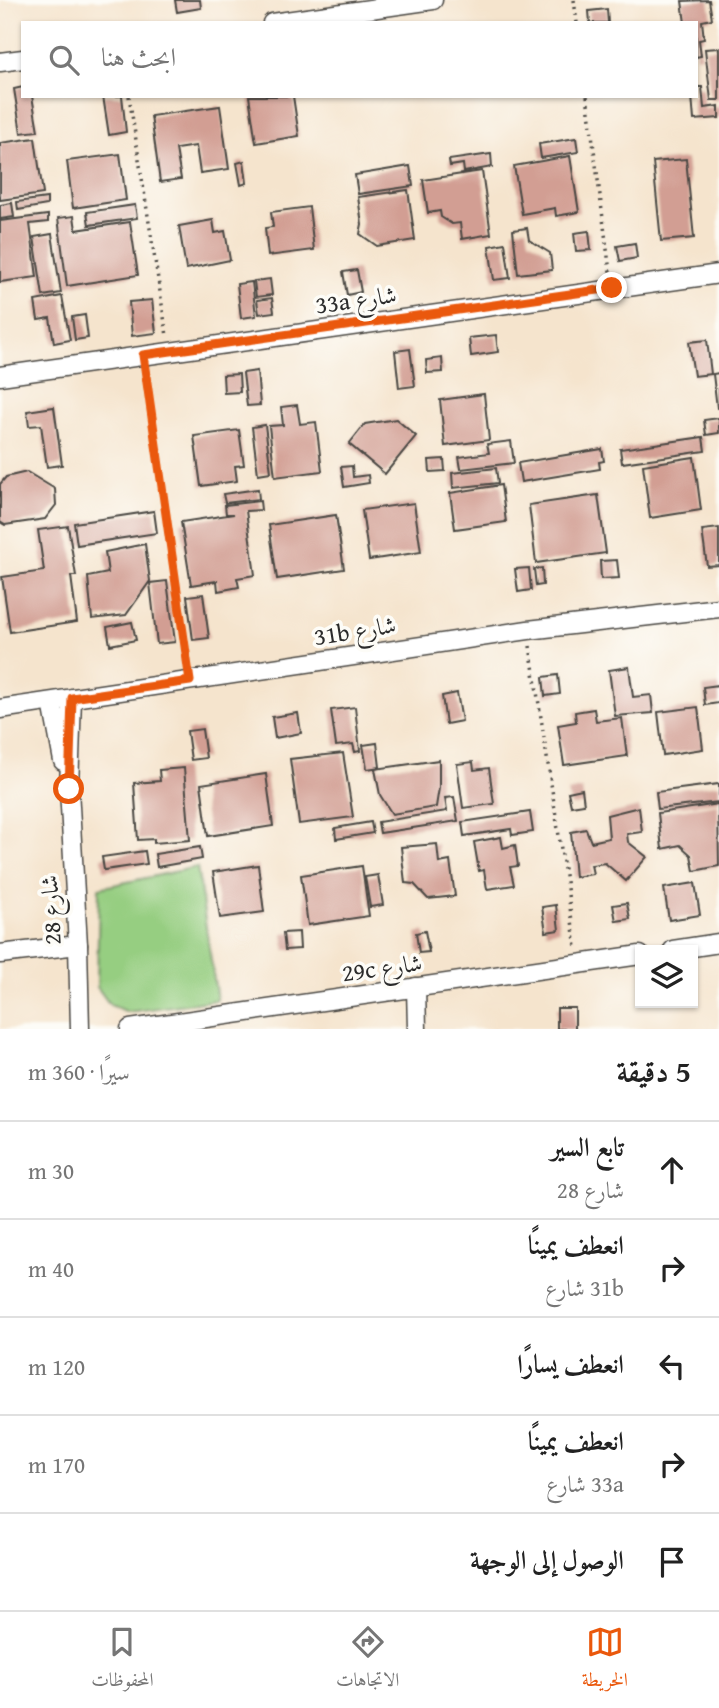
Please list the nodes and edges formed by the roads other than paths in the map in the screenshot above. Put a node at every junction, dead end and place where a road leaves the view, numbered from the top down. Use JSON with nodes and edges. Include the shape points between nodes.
{"nodes":[{"id":1,"x":433,"y":0,"type":"edge"},
{"id":2,"x":286,"y":21,"type":"edge"},
{"id":3,"x":21,"y":59,"type":"edge"},
{"id":4,"x":0,"y":62,"type":"edge"},
{"id":5,"x":719,"y":274,"type":"edge"},
{"id":6,"x":0,"y":376,"type":"edge"},
{"id":7,"x":719,"y":608,"type":"edge"},
{"id":8,"x":72,"y":698,"type":"junction"},
{"id":9,"x":52,"y":702,"type":"junction"},
{"id":10,"x":0,"y":709,"type":"edge"},
{"id":11,"x":69,"y":789,"type":"junction"},
{"id":12,"x":719,"y":943,"type":"edge"},
{"id":13,"x":78,"y":945,"type":"junction"},
{"id":14,"x":698,"y":946,"type":"edge"},
{"id":15,"x":0,"y":954,"type":"edge"},
{"id":16,"x":635,"y":956,"type":"edge"},
{"id":17,"x":416,"y":987,"type":"junction"},
{"id":18,"x":80,"y":1029,"type":"edge"},
{"id":19,"x":130,"y":1029,"type":"edge"},
{"id":20,"x":417,"y":1029,"type":"edge"}],
"edges":[{"from":1,"to":2,"type":"street"},
{"from":3,"to":4,"type":"street"},
{"from":5,"to":6,"type":"street","name":"33a شارع"},
{"from":7,"to":8,"type":"street","name":"31b شارع","via":[[528,630]]},
{"from":8,"to":9,"type":"street","name":"31b شارع"},
{"from":8,"to":11,"type":"street","name":"شارع 28"},
{"from":9,"to":10,"type":"street","name":"31b شارع"},
{"from":9,"to":11,"type":"street","name":"شارع 28"},
{"from":11,"to":13,"type":"street","name":"شارع 28"},
{"from":12,"to":14,"type":"street"},
{"from":13,"to":15,"type":"street"},
{"from":13,"to":18,"type":"street","name":"شارع 28"},
{"from":16,"to":17,"type":"street","name":"29c شارع"},
{"from":17,"to":19,"type":"street","name":"29c شارع"},
{"from":17,"to":20,"type":"street"}]}
